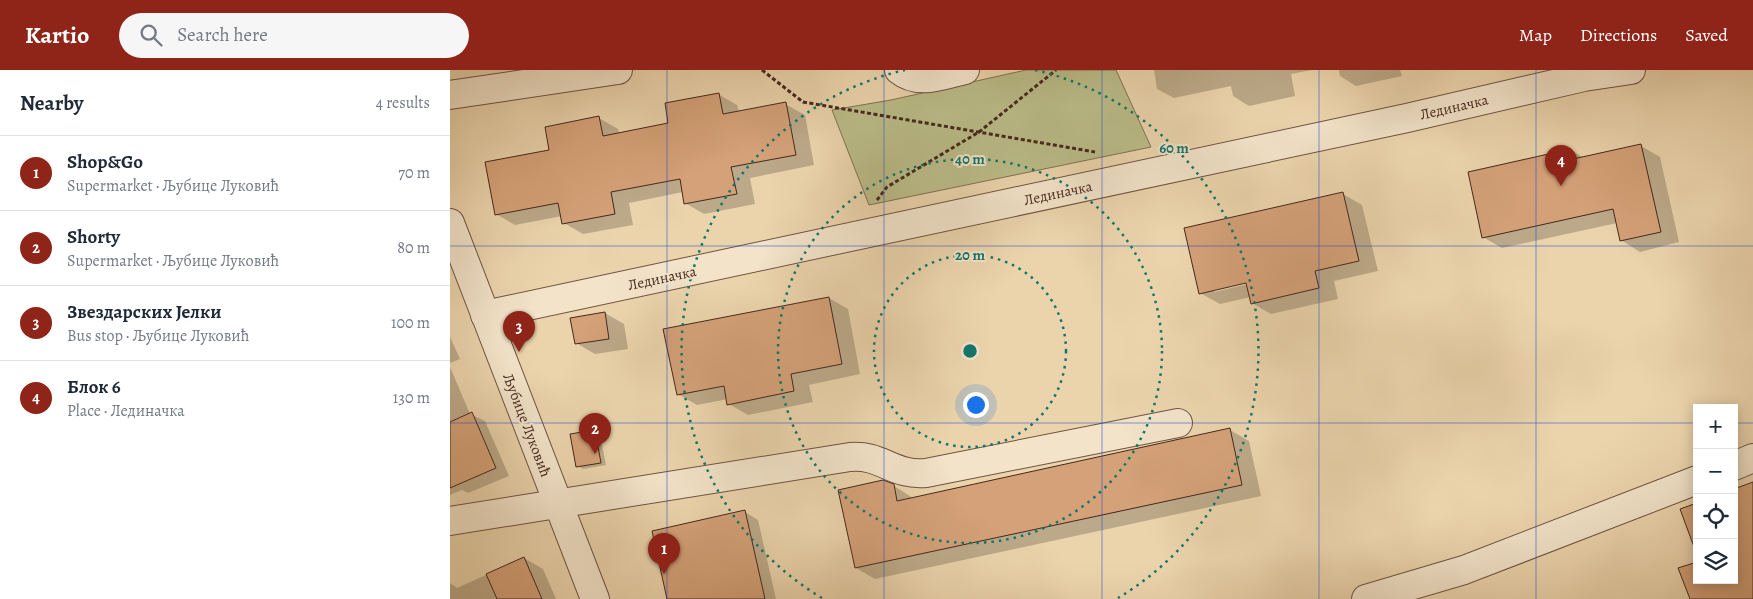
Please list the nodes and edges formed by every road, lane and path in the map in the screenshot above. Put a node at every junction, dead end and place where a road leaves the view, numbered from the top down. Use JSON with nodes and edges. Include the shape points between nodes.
{"nodes":[{"id":1,"x":618,"y":70,"type":"edge"},
{"id":2,"x":762,"y":70,"type":"edge"},
{"id":3,"x":899,"y":70,"type":"edge"},
{"id":4,"x":965,"y":70,"type":"edge"},
{"id":5,"x":1056,"y":70,"type":"edge"},
{"id":6,"x":1631,"y":70,"type":"edge"},
{"id":7,"x":450,"y":95,"type":"edge"},
{"id":8,"x":979,"y":132,"type":"junction"},
{"id":9,"x":1103,"y":154,"type":"dead end"},
{"id":10,"x":450,"y":223,"type":"edge"},
{"id":11,"x":860,"y":236,"type":"junction"},
{"id":12,"x":485,"y":316,"type":"junction"},
{"id":13,"x":1178,"y":423,"type":"dead end"},
{"id":14,"x":1753,"y":458,"type":"edge"},
{"id":15,"x":1738,"y":464,"type":"edge"},
{"id":16,"x":1693,"y":482,"type":"edge"},
{"id":17,"x":558,"y":504,"type":"junction"},
{"id":18,"x":450,"y":520,"type":"edge"},
{"id":19,"x":595,"y":599,"type":"edge"},
{"id":20,"x":1366,"y":599,"type":"edge"}],
"edges":[{"from":1,"to":7,"type":"street"},
{"from":2,"to":8,"type":"path","via":[[803,102]]},
{"from":3,"to":4,"type":"street","via":[[920,80]]},
{"from":5,"to":8,"type":"path"},
{"from":6,"to":11,"type":"street","name":"Лединачка"},
{"from":8,"to":9,"type":"path"},
{"from":8,"to":11,"type":"path","via":[[887,187],[866,214]]},
{"from":10,"to":12,"type":"street","name":"Љубице Луковић"},
{"from":11,"to":12,"type":"street","name":"Лединачка"},
{"from":12,"to":17,"type":"street","name":"Љубице Луковић"},
{"from":13,"to":17,"type":"street","via":[[926,473],[906,473],[868,457],[850,457]]},
{"from":14,"to":15,"type":"street"},
{"from":16,"to":20,"type":"street","via":[[1464,570]]},
{"from":17,"to":18,"type":"street"},
{"from":17,"to":19,"type":"street","name":"Љубице Луковић"}]}
